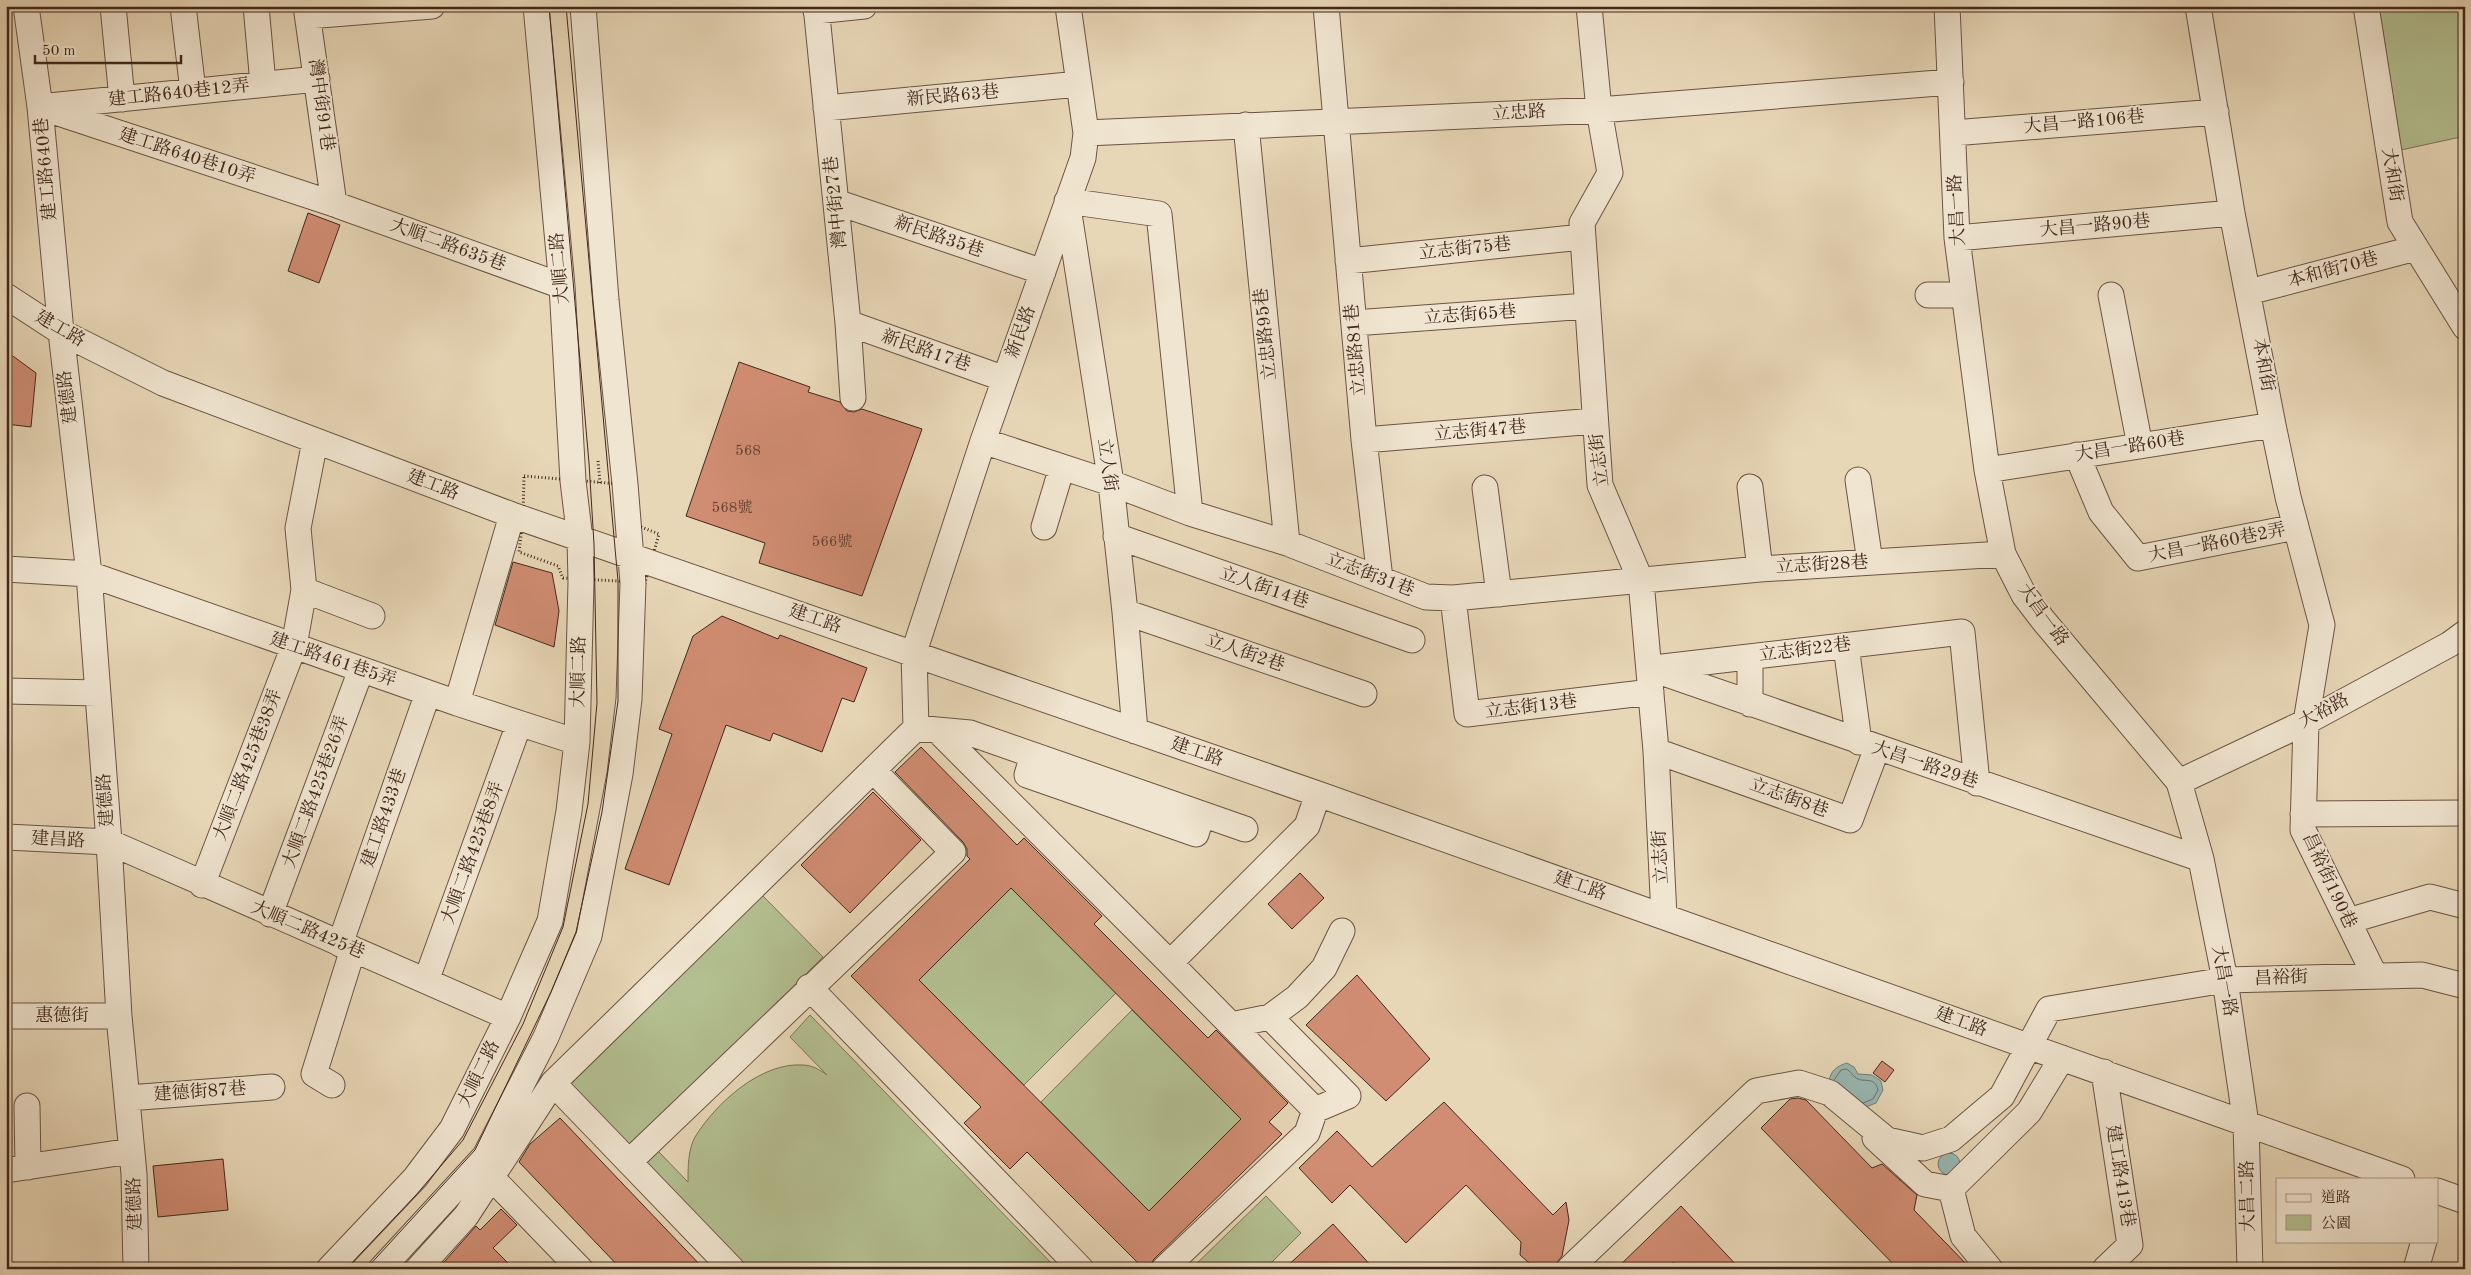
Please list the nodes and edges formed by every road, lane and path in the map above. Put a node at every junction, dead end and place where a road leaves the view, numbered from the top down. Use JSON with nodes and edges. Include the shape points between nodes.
{"nodes":[{"id":1,"x":26,"y":6,"type":"edge"},
{"id":2,"x":113,"y":6,"type":"edge"},
{"id":3,"x":183,"y":6,"type":"edge"},
{"id":4,"x":256,"y":6,"type":"edge"},
{"id":5,"x":432,"y":6,"type":"edge"},
{"id":6,"x":536,"y":6,"type":"edge"},
{"id":7,"x":583,"y":6,"type":"edge"},
{"id":8,"x":864,"y":6,"type":"edge"},
{"id":9,"x":1068,"y":6,"type":"edge"},
{"id":10,"x":1326,"y":6,"type":"edge"},
{"id":11,"x":1589,"y":6,"type":"edge"},
{"id":12,"x":1946,"y":6,"type":"edge"},
{"id":13,"x":2198,"y":6,"type":"edge"},
{"id":14,"x":2366,"y":6,"type":"edge"},
{"id":15,"x":816,"y":9,"type":"edge"},
{"id":16,"x":307,"y":11,"type":"edge"},
{"id":17,"x":317,"y":79,"type":"junction"},
{"id":18,"x":1951,"y":82,"type":"junction"},
{"id":19,"x":263,"y":84,"type":"junction"},
{"id":20,"x":1079,"y":84,"type":"junction"},
{"id":21,"x":193,"y":91,"type":"junction"},
{"id":22,"x":122,"y":99,"type":"junction"},
{"id":23,"x":40,"y":107,"type":"junction"},
{"id":24,"x":826,"y":108,"type":"junction"},
{"id":25,"x":1598,"y":110,"type":"junction"},
{"id":26,"x":2216,"y":112,"type":"junction"},
{"id":27,"x":1336,"y":121,"type":"junction"},
{"id":28,"x":1246,"y":125,"type":"junction"},
{"id":29,"x":1086,"y":133,"type":"junction"},
{"id":30,"x":1953,"y":133,"type":"junction"},
{"id":31,"x":1067,"y":201,"type":"junction"},
{"id":32,"x":836,"y":202,"type":"junction"},
{"id":33,"x":334,"y":204,"type":"junction"},
{"id":34,"x":2232,"y":213,"type":"junction"},
{"id":35,"x":1582,"y":237,"type":"junction"},
{"id":36,"x":1957,"y":238,"type":"junction"},
{"id":37,"x":2416,"y":248,"type":"junction"},
{"id":38,"x":1348,"y":261,"type":"junction"},
{"id":39,"x":1043,"y":272,"type":"junction"},
{"id":40,"x":562,"y":286,"type":"junction"},
{"id":41,"x":2249,"y":292,"type":"junction"},
{"id":42,"x":1964,"y":295,"type":"junction"},
{"id":43,"x":2112,"y":295,"type":"dead end"},
{"id":44,"x":6,"y":296,"type":"edge"},
{"id":45,"x":1928,"y":296,"type":"dead end"},
{"id":46,"x":1587,"y":306,"type":"junction"},
{"id":47,"x":1354,"y":323,"type":"junction"},
{"id":48,"x":848,"y":324,"type":"junction"},
{"id":49,"x":2465,"y":328,"type":"edge"},
{"id":50,"x":61,"y":332,"type":"junction"},
{"id":51,"x":1005,"y":379,"type":"junction"},
{"id":52,"x":853,"y":398,"type":"dead end"},
{"id":53,"x":1595,"y":421,"type":"junction"},
{"id":54,"x":2273,"y":425,"type":"junction"},
{"id":55,"x":983,"y":440,"type":"junction"},
{"id":56,"x":1364,"y":440,"type":"junction"},
{"id":57,"x":314,"y":441,"type":"junction"},
{"id":58,"x":2140,"y":446,"type":"junction"},
{"id":59,"x":2076,"y":455,"type":"junction"},
{"id":60,"x":598,"y":461,"type":"dead end"},
{"id":61,"x":1062,"y":467,"type":"junction"},
{"id":62,"x":1987,"y":470,"type":"junction"},
{"id":63,"x":1858,"y":480,"type":"dead end"},
{"id":64,"x":600,"y":483,"type":"dead end"},
{"id":65,"x":1111,"y":483,"type":"junction"},
{"id":66,"x":1750,"y":487,"type":"dead end"},
{"id":67,"x":1485,"y":488,"type":"dead end"},
{"id":68,"x":1190,"y":513,"type":"junction"},
{"id":69,"x":512,"y":515,"type":"junction"},
{"id":70,"x":1044,"y":527,"type":"dead end"},
{"id":71,"x":2296,"y":528,"type":"junction"},
{"id":72,"x":1116,"y":536,"type":"junction"},
{"id":73,"x":580,"y":539,"type":"junction"},
{"id":74,"x":1287,"y":543,"type":"junction"},
{"id":75,"x":2003,"y":554,"type":"junction"},
{"id":76,"x":630,"y":557,"type":"junction"},
{"id":77,"x":1870,"y":562,"type":"junction"},
{"id":78,"x":6,"y":569,"type":"edge"},
{"id":79,"x":1760,"y":569,"type":"junction"},
{"id":80,"x":89,"y":574,"type":"junction"},
{"id":81,"x":1380,"y":579,"type":"junction"},
{"id":82,"x":1641,"y":581,"type":"junction"},
{"id":83,"x":304,"y":590,"type":"junction"},
{"id":84,"x":1499,"y":594,"type":"junction"},
{"id":85,"x":1452,"y":598,"type":"junction"},
{"id":86,"x":1125,"y":612,"type":"junction"},
{"id":87,"x":372,"y":616,"type":"dead end"},
{"id":88,"x":2465,"y":633,"type":"edge"},
{"id":89,"x":1412,"y":640,"type":"dead end"},
{"id":90,"x":294,"y":646,"type":"junction"},
{"id":91,"x":1846,"y":646,"type":"junction"},
{"id":92,"x":914,"y":652,"type":"junction"},
{"id":93,"x":1750,"y":657,"type":"junction"},
{"id":94,"x":361,"y":670,"type":"junction"},
{"id":95,"x":1650,"y":680,"type":"junction"},
{"id":96,"x":6,"y":691,"type":"edge"},
{"id":97,"x":98,"y":692,"type":"junction"},
{"id":98,"x":428,"y":693,"type":"junction"},
{"id":99,"x":1364,"y":694,"type":"dead end"},
{"id":100,"x":457,"y":703,"type":"junction"},
{"id":101,"x":1750,"y":704,"type":"junction"},
{"id":102,"x":2306,"y":722,"type":"junction"},
{"id":103,"x":519,"y":724,"type":"junction"},
{"id":104,"x":927,"y":729,"type":"junction"},
{"id":105,"x":1135,"y":731,"type":"junction"},
{"id":106,"x":577,"y":742,"type":"junction"},
{"id":107,"x":1868,"y":745,"type":"junction"},
{"id":108,"x":1656,"y":751,"type":"junction"},
{"id":109,"x":873,"y":770,"type":"junction"},
{"id":110,"x":2179,"y":782,"type":"junction"},
{"id":111,"x":1977,"y":783,"type":"junction"},
{"id":112,"x":1318,"y":794,"type":"junction"},
{"id":113,"x":2465,"y":813,"type":"edge"},
{"id":114,"x":2303,"y":814,"type":"junction"},
{"id":115,"x":1245,"y":830,"type":"dead end"},
{"id":116,"x":6,"y":837,"type":"edge"},
{"id":117,"x":109,"y":842,"type":"junction"},
{"id":118,"x":2201,"y":859,"type":"junction"},
{"id":119,"x":202,"y":884,"type":"junction"},
{"id":120,"x":2465,"y":906,"type":"edge"},
{"id":121,"x":270,"y":914,"type":"junction"},
{"id":122,"x":1664,"y":916,"type":"junction"},
{"id":123,"x":2348,"y":921,"type":"junction"},
{"id":124,"x":1342,"y":931,"type":"dead end"},
{"id":125,"x":346,"y":947,"type":"junction"},
{"id":126,"x":1170,"y":963,"type":"junction"},
{"id":127,"x":2375,"y":976,"type":"junction"},
{"id":128,"x":2225,"y":980,"type":"junction"},
{"id":129,"x":426,"y":981,"type":"junction"},
{"id":130,"x":2465,"y":986,"type":"edge"},
{"id":131,"x":809,"y":987,"type":"junction"},
{"id":132,"x":6,"y":1016,"type":"edge"},
{"id":133,"x":118,"y":1016,"type":"junction"},
{"id":134,"x":508,"y":1017,"type":"junction"},
{"id":135,"x":1270,"y":1017,"type":"junction"},
{"id":136,"x":1231,"y":1025,"type":"junction"},
{"id":137,"x":2028,"y":1046,"type":"junction"},
{"id":138,"x":2062,"y":1058,"type":"junction"},
{"id":139,"x":2104,"y":1072,"type":"junction"},
{"id":140,"x":554,"y":1083,"type":"junction"},
{"id":141,"x":332,"y":1085,"type":"dead end"},
{"id":142,"x":272,"y":1086,"type":"dead end"},
{"id":143,"x":128,"y":1098,"type":"junction"},
{"id":144,"x":28,"y":1106,"type":"dead end"},
{"id":145,"x":1315,"y":1110,"type":"junction"},
{"id":146,"x":2246,"y":1124,"type":"junction"},
{"id":147,"x":131,"y":1151,"type":"junction"},
{"id":148,"x":628,"y":1162,"type":"junction"},
{"id":149,"x":17,"y":1168,"type":"edge"},
{"id":150,"x":491,"y":1177,"type":"junction"},
{"id":151,"x":2399,"y":1178,"type":"edge"},
{"id":152,"x":1951,"y":1189,"type":"junction"},
{"id":153,"x":2438,"y":1195,"type":"edge"},
{"id":154,"x":2465,"y":1201,"type":"edge"},
{"id":155,"x":2424,"y":1242,"type":"edge"},
{"id":156,"x":136,"y":1269,"type":"edge"},
{"id":157,"x":329,"y":1269,"type":"edge"},
{"id":158,"x":381,"y":1269,"type":"edge"},
{"id":159,"x":418,"y":1269,"type":"edge"},
{"id":160,"x":580,"y":1269,"type":"edge"},
{"id":161,"x":732,"y":1269,"type":"edge"},
{"id":162,"x":1081,"y":1269,"type":"edge"},
{"id":163,"x":1164,"y":1269,"type":"edge"},
{"id":164,"x":1569,"y":1269,"type":"edge"},
{"id":165,"x":1577,"y":1269,"type":"edge"},
{"id":166,"x":1990,"y":1269,"type":"edge"},
{"id":167,"x":2105,"y":1269,"type":"edge"},
{"id":168,"x":2250,"y":1269,"type":"edge"},
{"id":169,"x":2416,"y":1269,"type":"edge"}],
"edges":[{"from":1,"to":23,"type":"street","name":"建工路640巷"},
{"from":2,"to":22,"type":"street"},
{"from":3,"to":21,"type":"street"},
{"from":4,"to":19,"type":"street"},
{"from":5,"to":16,"type":"street"},
{"from":6,"to":40,"type":"street","name":"大順二路"},
{"from":7,"to":76,"type":"street"},
{"from":8,"to":15,"type":"street"},
{"from":9,"to":20,"type":"street","name":"新民路"},
{"from":10,"to":27,"type":"street","name":"立忠路81巷"},
{"from":11,"to":25,"type":"street","name":"立志街"},
{"from":12,"to":18,"type":"street","name":"大昌一路"},
{"from":13,"to":26,"type":"street","name":"本和街"},
{"from":14,"to":37,"type":"street","name":"大和街","via":[[2400,222]]},
{"from":15,"to":24,"type":"street","name":"灣中街27巷"},
{"from":16,"to":17,"type":"street","name":"灣中街91巷"},
{"from":17,"to":19,"type":"street","name":"建工路640巷12弄"},
{"from":17,"to":33,"type":"street","name":"灣中街91巷"},
{"from":18,"to":25,"type":"street","name":"立忠路"},
{"from":18,"to":30,"type":"street","name":"大昌一路"},
{"from":19,"to":21,"type":"street","name":"建工路640巷12弄"},
{"from":20,"to":24,"type":"street","name":"新民路63巷"},
{"from":20,"to":29,"type":"street","name":"新民路"},
{"from":21,"to":22,"type":"street","name":"建工路640巷12弄"},
{"from":22,"to":23,"type":"street","name":"建工路640巷12弄"},
{"from":23,"to":33,"type":"street","name":"建工路640巷10弄"},
{"from":23,"to":50,"type":"street","name":"建工路640巷"},
{"from":24,"to":32,"type":"street","name":"灣中街27巷"},
{"from":25,"to":27,"type":"street","name":"立忠路"},
{"from":25,"to":35,"type":"street","name":"立志街","via":[[1610,173],[1582,223]]},
{"from":26,"to":30,"type":"street","name":"大昌一路106巷"},
{"from":26,"to":34,"type":"street","name":"本和街"},
{"from":27,"to":28,"type":"street","name":"立忠路"},
{"from":27,"to":38,"type":"street","name":"立忠路81巷"},
{"from":28,"to":29,"type":"street","name":"立忠路"},
{"from":28,"to":74,"type":"street","name":"立忠路95巷"},
{"from":29,"to":31,"type":"street","name":"新民路","via":[[1083,158]]},
{"from":30,"to":36,"type":"street","name":"大昌一路"},
{"from":31,"to":39,"type":"street","name":"新民路"},
{"from":31,"to":65,"type":"street","name":"立人街"},
{"from":31,"to":68,"type":"street","via":[[1159,214]]},
{"from":32,"to":39,"type":"street","name":"新民路35巷"},
{"from":32,"to":48,"type":"street","name":"灣中街27巷"},
{"from":33,"to":40,"type":"street","name":"大順二路635巷"},
{"from":34,"to":36,"type":"street","name":"大昌一路90巷"},
{"from":34,"to":41,"type":"street","name":"本和街"},
{"from":35,"to":38,"type":"street","name":"立志街75巷"},
{"from":35,"to":46,"type":"street","name":"立志街"},
{"from":36,"to":42,"type":"street","name":"大昌一路"},
{"from":37,"to":41,"type":"street","name":"本和街70巷"},
{"from":37,"to":49,"type":"street","name":"大和街"},
{"from":38,"to":47,"type":"street","name":"立忠路81巷"},
{"from":39,"to":51,"type":"street","name":"新民路"},
{"from":40,"to":73,"type":"street","name":"大順二路","via":[[573,481]]},
{"from":41,"to":54,"type":"street","name":"本和街"},
{"from":42,"to":45,"type":"street"},
{"from":42,"to":62,"type":"street","name":"大昌一路"},
{"from":43,"to":58,"type":"street"},
{"from":44,"to":50,"type":"street","name":"建工路"},
{"from":46,"to":47,"type":"street","name":"立志街65巷"},
{"from":46,"to":53,"type":"street","name":"立志街"},
{"from":47,"to":56,"type":"street","name":"立忠路81巷"},
{"from":48,"to":51,"type":"street","name":"新民路17巷"},
{"from":48,"to":52,"type":"street","name":"灣中街27巷"},
{"from":50,"to":57,"type":"street","name":"建工路","via":[[163,383]]},
{"from":50,"to":80,"type":"street","name":"建德路"},
{"from":51,"to":55,"type":"street","name":"新民路"},
{"from":53,"to":56,"type":"street","name":"立志街47巷"},
{"from":53,"to":82,"type":"street","name":"立志街","via":[[1600,485]]},
{"from":54,"to":58,"type":"street","name":"大昌一路60巷"},
{"from":54,"to":71,"type":"street","name":"本和街"},
{"from":55,"to":61,"type":"street","name":"立志街31巷"},
{"from":55,"to":92,"type":"street","name":"新民路"},
{"from":56,"to":81,"type":"street","name":"立忠路81巷"},
{"from":57,"to":69,"type":"street","name":"建工路"},
{"from":57,"to":83,"type":"street","name":"大順二路425巷38弄","via":[[298,528]]},
{"from":58,"to":59,"type":"street","name":"大昌一路60巷"},
{"from":59,"to":62,"type":"street","name":"大昌一路60巷"},
{"from":59,"to":71,"type":"street","name":"大昌一路60巷2弄","via":[[2101,512],[2138,558]]},
{"from":60,"to":64,"type":"path"},
{"from":61,"to":65,"type":"street","name":"立志街31巷"},
{"from":61,"to":70,"type":"street"},
{"from":62,"to":75,"type":"street","name":"大昌一路"},
{"from":63,"to":77,"type":"street"},
{"from":65,"to":68,"type":"street","name":"立志街31巷"},
{"from":65,"to":72,"type":"street","name":"立人街"},
{"from":66,"to":79,"type":"street"},
{"from":67,"to":84,"type":"street"},
{"from":68,"to":74,"type":"street","name":"立志街31巷"},
{"from":69,"to":73,"type":"street","name":"建工路"},
{"from":69,"to":100,"type":"street"},
{"from":71,"to":102,"type":"street","name":"本和街","via":[[2322,625]]},
{"from":72,"to":86,"type":"street","name":"立人街"},
{"from":72,"to":89,"type":"street","name":"立人街14巷"},
{"from":73,"to":76,"type":"street","name":"建工路"},
{"from":73,"to":106,"type":"street","name":"大順二路"},
{"from":74,"to":81,"type":"street","name":"立志街31巷"},
{"from":75,"to":77,"type":"street","name":"立志街28巷"},
{"from":75,"to":110,"type":"street","name":"大昌一路","via":[[2029,601]]},
{"from":76,"to":92,"type":"street","name":"建工路"},
{"from":76,"to":158,"type":"street","via":[[630,698],[620,774],[589,936],[546,1037],[485,1156]]},
{"from":77,"to":79,"type":"street","name":"立志街28巷"},
{"from":78,"to":80,"type":"street","name":"建工路461巷5弄"},
{"from":79,"to":82,"type":"street","name":"立志街28巷"},
{"from":80,"to":90,"type":"street","name":"建工路461巷5弄"},
{"from":80,"to":97,"type":"street","name":"建德路"},
{"from":81,"to":85,"type":"street","name":"立志街31巷","via":[[1426,597]]},
{"from":82,"to":84,"type":"street","name":"立志街31巷"},
{"from":82,"to":95,"type":"street","name":"立志街"},
{"from":83,"to":87,"type":"street"},
{"from":83,"to":90,"type":"street","name":"大順二路425巷38弄"},
{"from":84,"to":85,"type":"street","name":"立志街31巷"},
{"from":85,"to":95,"type":"street","name":"立志街13巷","via":[[1467,714]]},
{"from":86,"to":99,"type":"street","name":"立人街2巷"},
{"from":86,"to":105,"type":"street","name":"立人街"},
{"from":88,"to":102,"type":"street","name":"大裕路"},
{"from":90,"to":94,"type":"street","name":"建工路461巷5弄"},
{"from":90,"to":119,"type":"street","name":"大順二路425巷38弄"},
{"from":91,"to":93,"type":"street","name":"立志街22巷"},
{"from":91,"to":107,"type":"street"},
{"from":91,"to":111,"type":"street","name":"立志街22巷","via":[[1962,632]]},
{"from":92,"to":104,"type":"street","name":"新民路"},
{"from":92,"to":105,"type":"street","name":"建工路"},
{"from":93,"to":95,"type":"street","name":"立志街22巷"},
{"from":93,"to":101,"type":"street"},
{"from":94,"to":98,"type":"street","name":"建工路461巷5弄"},
{"from":94,"to":121,"type":"street","name":"大順二路425巷26弄"},
{"from":95,"to":101,"type":"street","name":"大昌一路29巷"},
{"from":95,"to":108,"type":"street","name":"立志街"},
{"from":96,"to":97,"type":"street"},
{"from":97,"to":117,"type":"street","name":"建德路"},
{"from":98,"to":100,"type":"street","name":"建工路461巷5弄"},
{"from":98,"to":125,"type":"street","name":"建工路433巷"},
{"from":100,"to":103,"type":"street","name":"建工路461巷5弄"},
{"from":101,"to":107,"type":"street","name":"大昌一路29巷"},
{"from":102,"to":110,"type":"street","name":"大裕路"},
{"from":102,"to":114,"type":"street","name":"昌裕街190巷"},
{"from":103,"to":106,"type":"street","name":"建工路461巷5弄"},
{"from":103,"to":129,"type":"street","name":"大順二路425巷8弄"},
{"from":104,"to":109,"type":"street"},
{"from":104,"to":115,"type":"street","via":[[970,733],[1034,755],[1088,785],[1147,806],[1202,814]]},
{"from":104,"to":126,"type":"street"},
{"from":105,"to":112,"type":"street","name":"建工路"},
{"from":106,"to":134,"type":"street","name":"大順二路","via":[[550,921]]},
{"from":107,"to":108,"type":"street","name":"立志街8巷","via":[[1850,820]]},
{"from":107,"to":111,"type":"street","name":"大昌一路29巷"},
{"from":108,"to":122,"type":"street","name":"立志街"},
{"from":109,"to":131,"type":"street","via":[[953,852]]},
{"from":109,"to":140,"type":"street"},
{"from":110,"to":118,"type":"street","name":"大昌一路"},
{"from":111,"to":118,"type":"street","name":"大昌一路29巷"},
{"from":112,"to":122,"type":"street","name":"建工路"},
{"from":112,"to":126,"type":"street","via":[[1307,826]]},
{"from":113,"to":114,"type":"street"},
{"from":114,"to":123,"type":"street","name":"昌裕街190巷","via":[[2303,830]]},
{"from":116,"to":117,"type":"street","name":"建昌路"},
{"from":117,"to":119,"type":"street","name":"大順二路425巷"},
{"from":117,"to":133,"type":"street","name":"建德路"},
{"from":118,"to":128,"type":"street","name":"大昌一路"},
{"from":119,"to":121,"type":"street","name":"大順二路425巷"},
{"from":120,"to":123,"type":"street","via":[[2430,897]]},
{"from":121,"to":125,"type":"street","name":"大順二路425巷"},
{"from":122,"to":137,"type":"street","name":"建工路"},
{"from":123,"to":127,"type":"street","name":"昌裕街190巷"},
{"from":124,"to":135,"type":"street","via":[[1324,968],[1297,997]]},
{"from":125,"to":129,"type":"street","name":"大順二路425巷"},
{"from":125,"to":141,"type":"street","name":"建工路433巷","via":[[314,1074]]},
{"from":126,"to":136,"type":"street"},
{"from":127,"to":128,"type":"street","name":"昌裕街"},
{"from":127,"to":130,"type":"street","name":"昌裕街","via":[[2422,975]]},
{"from":128,"to":137,"type":"street","name":"昌裕街","via":[[2049,1010]]},
{"from":128,"to":146,"type":"street","name":"大昌一路"},
{"from":129,"to":134,"type":"street","name":"大順二路425巷"},
{"from":131,"to":148,"type":"street"},
{"from":131,"to":162,"type":"street"},
{"from":132,"to":133,"type":"street","name":"惠德街"},
{"from":133,"to":143,"type":"street","name":"建德路"},
{"from":134,"to":157,"type":"street","name":"大順二路","via":[[452,1129],[415,1178]]},
{"from":135,"to":136,"type":"street"},
{"from":135,"to":145,"type":"street","via":[[1348,1096]]},
{"from":136,"to":145,"type":"street"},
{"from":137,"to":138,"type":"street","name":"建工路"},
{"from":137,"to":164,"type":"street","via":[[2002,1096],[1951,1139],[1924,1148],[1887,1140],[1830,1093],[1799,1083],[1756,1091]]},
{"from":138,"to":139,"type":"street","name":"建工路"},
{"from":138,"to":152,"type":"street","via":[[2029,1112]]},
{"from":139,"to":146,"type":"street","name":"建工路"},
{"from":139,"to":167,"type":"street","name":"建工路413巷","via":[[2130,1244]]},
{"from":140,"to":148,"type":"street"},
{"from":140,"to":150,"type":"street"},
{"from":142,"to":143,"type":"street","name":"建德街87巷"},
{"from":143,"to":147,"type":"street","name":"建德路"},
{"from":144,"to":149,"type":"street"},
{"from":145,"to":163,"type":"street","via":[[1307,1134]]},
{"from":146,"to":151,"type":"street","name":"建工路"},
{"from":146,"to":168,"type":"street","name":"大昌二路"},
{"from":147,"to":149,"type":"street"},
{"from":147,"to":156,"type":"street","name":"建德路"},
{"from":148,"to":161,"type":"street"},
{"from":150,"to":159,"type":"street","via":[[466,1216]]},
{"from":150,"to":160,"type":"street"},
{"from":152,"to":165,"type":"street","via":[[1925,1184],[1829,1100],[1799,1089],[1779,1091],[1760,1098]]},
{"from":152,"to":166,"type":"street","via":[[1963,1236]]},
{"from":153,"to":154,"type":"street"},
{"from":155,"to":169,"type":"street"}]}
